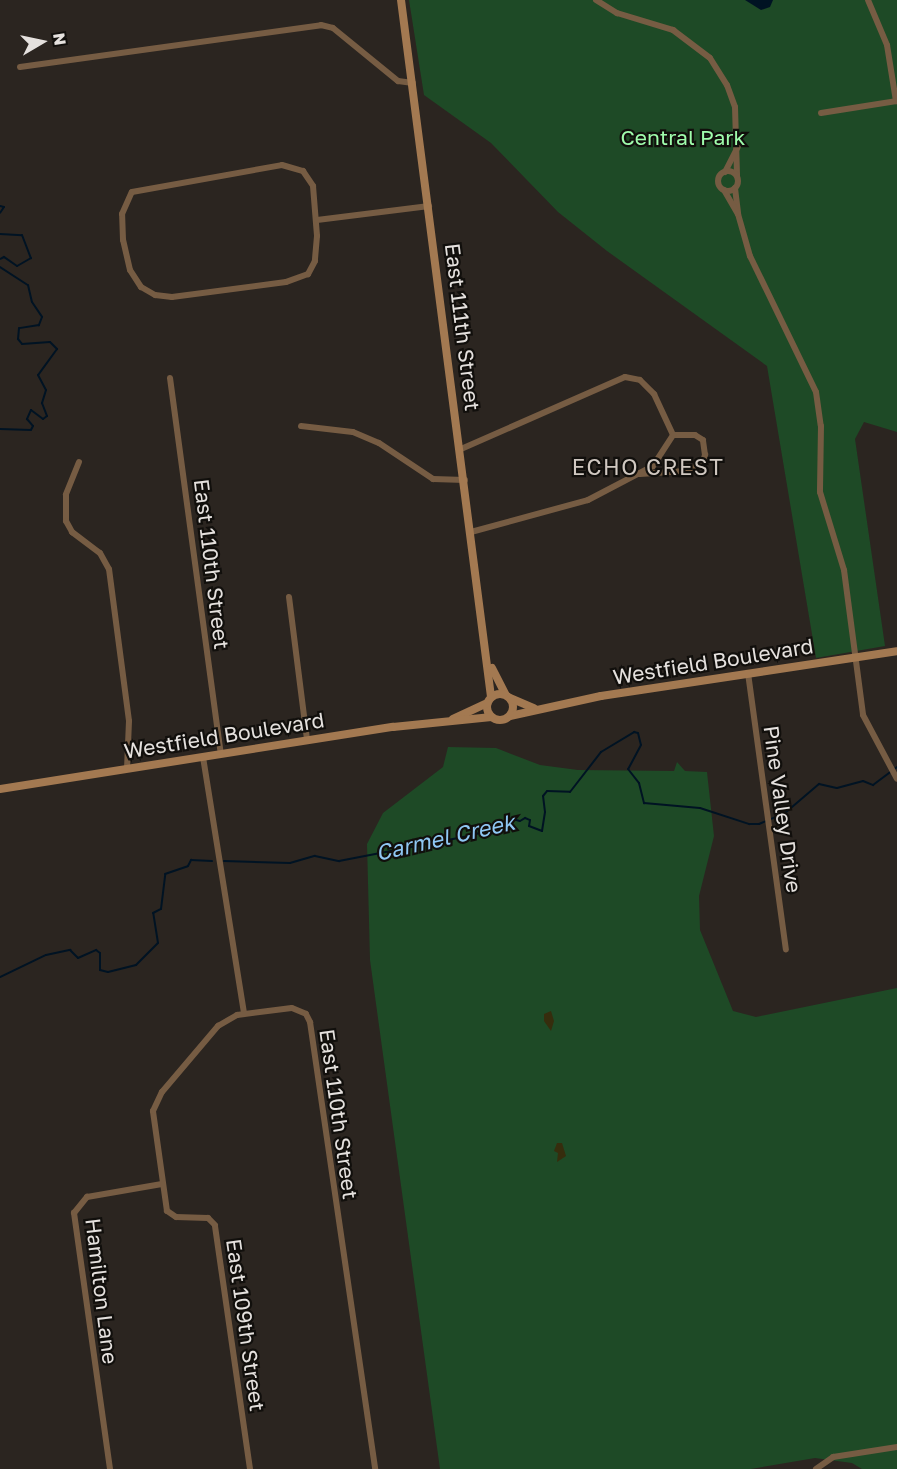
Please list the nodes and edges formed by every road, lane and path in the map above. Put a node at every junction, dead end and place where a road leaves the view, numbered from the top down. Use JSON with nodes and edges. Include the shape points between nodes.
{"nodes":[{"id":1,"x":401,"y":0,"type":"edge"},
{"id":2,"x":596,"y":0,"type":"edge"},
{"id":3,"x":868,"y":0,"type":"edge"},
{"id":4,"x":20,"y":67,"type":"dead end"},
{"id":5,"x":413,"y":83,"type":"junction"},
{"id":6,"x":897,"y":101,"type":"edge"},
{"id":7,"x":821,"y":113,"type":"dead end"},
{"id":8,"x":738,"y":147,"type":"junction"},
{"id":9,"x":725,"y":172,"type":"junction"},
{"id":10,"x":737,"y":176,"type":"junction"},
{"id":11,"x":735,"y":188,"type":"junction"},
{"id":12,"x":724,"y":190,"type":"junction"},
{"id":13,"x":429,"y":206,"type":"junction"},
{"id":14,"x":738,"y":214,"type":"junction"},
{"id":15,"x":317,"y":220,"type":"junction"},
{"id":16,"x":170,"y":378,"type":"dead end"},
{"id":17,"x":301,"y":426,"type":"dead end"},
{"id":18,"x":673,"y":435,"type":"junction"},
{"id":19,"x":461,"y":449,"type":"junction"},
{"id":20,"x":80,"y":462,"type":"dead end"},
{"id":21,"x":638,"y":474,"type":"junction"},
{"id":22,"x":465,"y":480,"type":"junction"},
{"id":23,"x":471,"y":532,"type":"junction"},
{"id":24,"x":290,"y":597,"type":"dead end"},
{"id":25,"x":897,"y":651,"type":"edge"},
{"id":26,"x":855,"y":657,"type":"junction"},
{"id":27,"x":488,"y":659,"type":"junction"},
{"id":28,"x":748,"y":673,"type":"junction"},
{"id":29,"x":508,"y":696,"type":"junction"},
{"id":30,"x":489,"y":700,"type":"junction"},
{"id":31,"x":534,"y":708,"type":"junction"},
{"id":32,"x":510,"y":716,"type":"junction"},
{"id":33,"x":491,"y":717,"type":"junction"},
{"id":34,"x":453,"y":719,"type":"junction"},
{"id":35,"x":307,"y":740,"type":"junction"},
{"id":36,"x":221,"y":754,"type":"junction"},
{"id":37,"x":203,"y":756,"type":"junction"},
{"id":38,"x":127,"y":768,"type":"junction"},
{"id":39,"x":897,"y":779,"type":"edge"},
{"id":40,"x":0,"y":789,"type":"edge"},
{"id":41,"x":786,"y":949,"type":"dead end"},
{"id":42,"x":244,"y":1014,"type":"junction"},
{"id":43,"x":162,"y":1184,"type":"junction"},
{"id":44,"x":897,"y":1447,"type":"edge"},
{"id":45,"x":110,"y":1469,"type":"edge"},
{"id":46,"x":250,"y":1469,"type":"edge"},
{"id":47,"x":375,"y":1469,"type":"edge"},
{"id":48,"x":816,"y":1469,"type":"edge"}],
"edges":[{"from":1,"to":5,"type":"main road","name":"East 111th Street"},
{"from":2,"to":8,"type":"street","via":[[617,13],[673,30],[706,55],[720,73],[735,107]]},
{"from":3,"to":6,"type":"street","via":[[887,45]]},
{"from":4,"to":5,"type":"street","via":[[321,25],[333,28],[398,81]]},
{"from":5,"to":13,"type":"main road","name":"East 111th Street"},
{"from":6,"to":7,"type":"street"},
{"from":8,"to":9,"type":"street"},
{"from":8,"to":10,"type":"street"},
{"from":9,"to":10,"type":"street"},
{"from":9,"to":12,"type":"street","via":[[718,179]]},
{"from":10,"to":11,"type":"street"},
{"from":11,"to":12,"type":"street"},
{"from":11,"to":14,"type":"street"},
{"from":12,"to":14,"type":"street"},
{"from":13,"to":15,"type":"street"},
{"from":13,"to":19,"type":"main road","name":"East 111th Street"},
{"from":14,"to":26,"type":"street","via":[[756,270],[816,392],[821,426],[820,492],[844,570]]},
{"from":15,"to":15,"type":"street","via":[[315,261],[303,278],[172,297],[155,295],[137,282],[130,270],[123,233],[125,202],[140,188],[282,165],[296,167],[311,180]]},
{"from":16,"to":36,"type":"street","name":"East 110th Street"},
{"from":17,"to":22,"type":"street","via":[[353,432],[379,443],[433,479]]},
{"from":18,"to":19,"type":"street","via":[[654,394],[640,380],[625,377]]},
{"from":18,"to":21,"type":"street","via":[[659,460]]},
{"from":18,"to":21,"type":"street","via":[[695,435],[703,440],[702,463],[685,471]]},
{"from":19,"to":22,"type":"main road","name":"East 111th Street"},
{"from":20,"to":38,"type":"street","via":[[66,495],[66,521],[72,532],[100,553],[109,569],[129,721]]},
{"from":21,"to":23,"type":"street","via":[[575,505]]},
{"from":22,"to":23,"type":"main road","name":"East 111th Street"},
{"from":23,"to":27,"type":"main road","name":"East 111th Street"},
{"from":24,"to":35,"type":"street"},
{"from":25,"to":26,"type":"main road","name":"Westfield Boulevard"},
{"from":26,"to":28,"type":"main road","name":"Westfield Boulevard"},
{"from":26,"to":39,"type":"street","via":[[863,715]]},
{"from":27,"to":29,"type":"main road","name":"East 111th Street"},
{"from":27,"to":30,"type":"main road","name":"East 111th Street"},
{"from":28,"to":31,"type":"main road","name":"Westfield Boulevard"},
{"from":28,"to":41,"type":"street","name":"Pine Valley Drive"},
{"from":29,"to":30,"type":"main road"},
{"from":29,"to":31,"type":"main road"},
{"from":29,"to":32,"type":"main road","via":[[513,707]]},
{"from":30,"to":33,"type":"main road"},
{"from":30,"to":34,"type":"main road","name":"Westfield Boulevard"},
{"from":31,"to":32,"type":"main road","name":"Westfield Boulevard"},
{"from":32,"to":33,"type":"main road","via":[[501,720]]},
{"from":33,"to":34,"type":"main road","name":"Westfield Boulevard"},
{"from":34,"to":35,"type":"main road","name":"Westfield Boulevard"},
{"from":35,"to":36,"type":"main road","name":"Westfield Boulevard"},
{"from":36,"to":37,"type":"main road","name":"Westfield Boulevard"},
{"from":37,"to":38,"type":"main road","name":"Westfield Boulevard"},
{"from":37,"to":42,"type":"street"},
{"from":38,"to":40,"type":"main road","name":"Westfield Boulevard"},
{"from":42,"to":43,"type":"street","name":"East 109th Street","via":[[228,1019],[205,1037],[157,1099],[153,1122]]},
{"from":42,"to":47,"type":"street","name":"East 110th Street","via":[[292,1008],[306,1014],[310,1022]]},
{"from":43,"to":45,"type":"street","name":"Hamilton Lane","via":[[87,1197],[74,1213]]},
{"from":43,"to":46,"type":"street","name":"East 109th Street","via":[[170,1214],[208,1218],[214,1225]]},
{"from":44,"to":48,"type":"street","via":[[833,1458]]}]}
